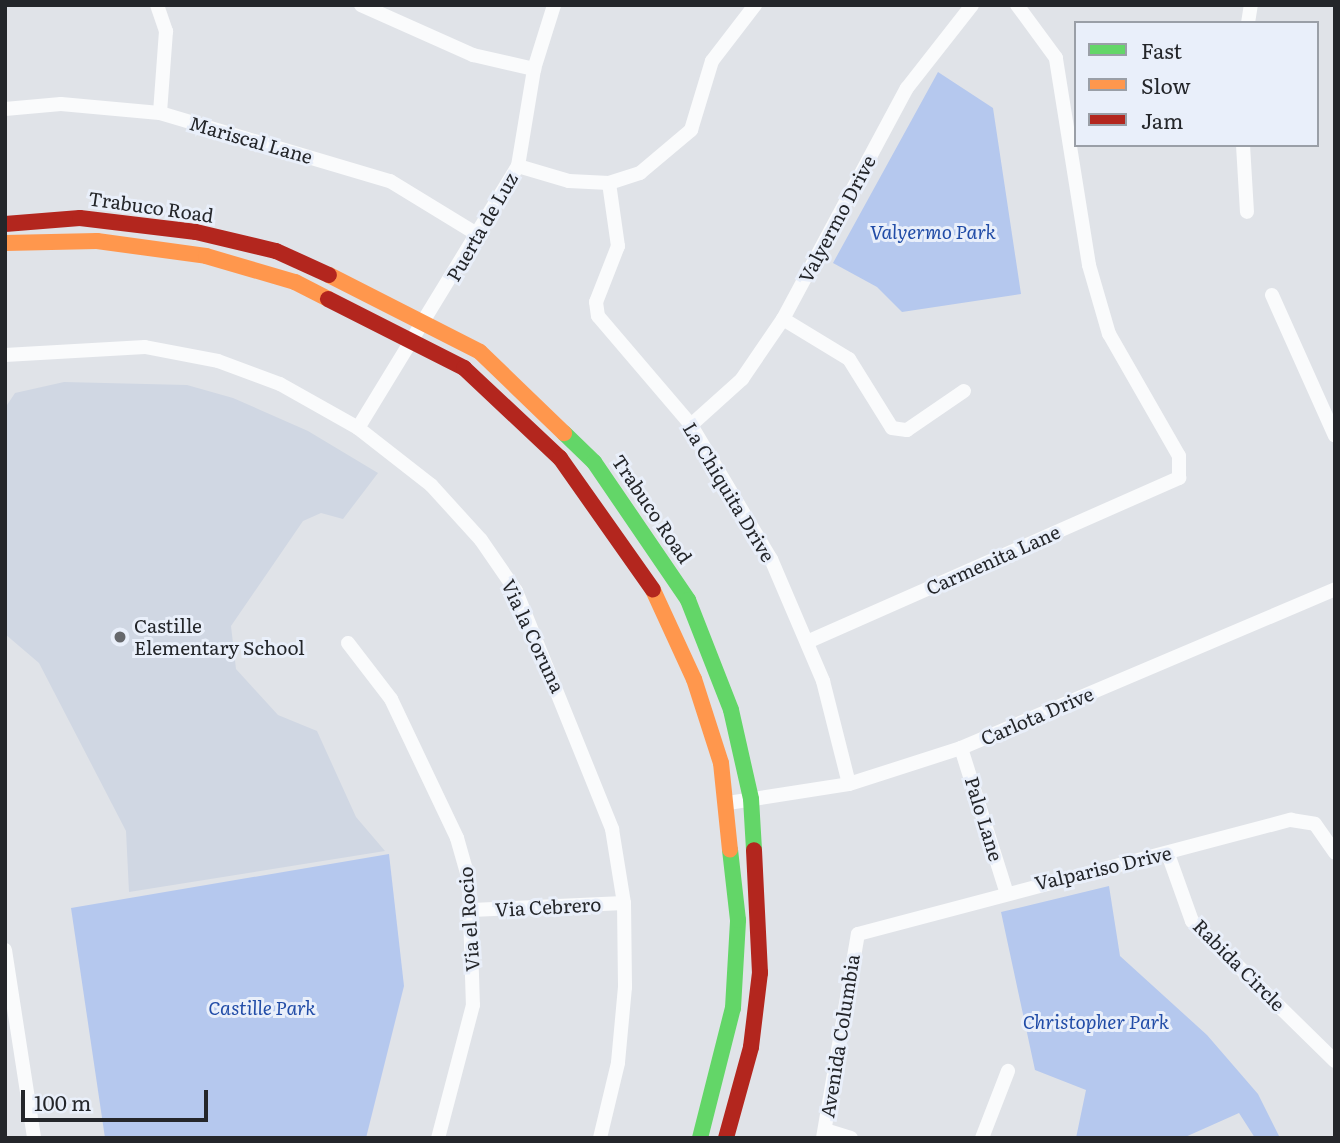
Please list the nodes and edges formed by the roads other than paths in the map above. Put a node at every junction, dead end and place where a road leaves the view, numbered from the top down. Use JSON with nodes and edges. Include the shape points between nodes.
{"nodes":[{"id":1,"x":158,"y":5,"type":"edge"},
{"id":2,"x":361,"y":5,"type":"edge"},
{"id":3,"x":554,"y":5,"type":"edge"},
{"id":4,"x":755,"y":5,"type":"edge"},
{"id":5,"x":972,"y":5,"type":"edge"},
{"id":6,"x":1017,"y":5,"type":"edge"},
{"id":7,"x":534,"y":69,"type":"junction"},
{"id":8,"x":5,"y":109,"type":"edge"},
{"id":9,"x":160,"y":113,"type":"junction"},
{"id":10,"x":1243,"y":147,"type":"edge"},
{"id":11,"x":518,"y":166,"type":"junction"},
{"id":12,"x":609,"y":183,"type":"junction"},
{"id":13,"x":1247,"y":212,"type":"dead end"},
{"id":14,"x":5,"y":224,"type":"edge"},
{"id":15,"x":480,"y":236,"type":"junction"},
{"id":16,"x":5,"y":243,"type":"edge"},
{"id":17,"x":1272,"y":295,"type":"dead end"},
{"id":18,"x":426,"y":319,"type":"junction"},
{"id":19,"x":783,"y":319,"type":"junction"},
{"id":20,"x":414,"y":338,"type":"junction"},
{"id":21,"x":5,"y":355,"type":"edge"},
{"id":22,"x":964,"y":391,"type":"dead end"},
{"id":23,"x":691,"y":425,"type":"junction"},
{"id":24,"x":358,"y":429,"type":"junction"},
{"id":25,"x":1335,"y":436,"type":"edge"},
{"id":26,"x":1335,"y":589,"type":"edge"},
{"id":27,"x":807,"y":642,"type":"junction"},
{"id":28,"x":348,"y":643,"type":"dead end"},
{"id":29,"x":961,"y":748,"type":"junction"},
{"id":30,"x":849,"y":784,"type":"junction"},
{"id":31,"x":751,"y":799,"type":"junction"},
{"id":32,"x":728,"y":803,"type":"junction"},
{"id":33,"x":1168,"y":853,"type":"junction"},
{"id":34,"x":1335,"y":853,"type":"edge"},
{"id":35,"x":1006,"y":891,"type":"junction"},
{"id":36,"x":624,"y":903,"type":"junction"},
{"id":37,"x":472,"y":910,"type":"junction"},
{"id":38,"x":858,"y":934,"type":"joint"},
{"id":39,"x":5,"y":950,"type":"edge"},
{"id":40,"x":1335,"y":1060,"type":"edge"},
{"id":41,"x":1008,"y":1071,"type":"dead end"},
{"id":42,"x":824,"y":1134,"type":"edge"},
{"id":43,"x":34,"y":1138,"type":"edge"},
{"id":44,"x":438,"y":1138,"type":"edge"},
{"id":45,"x":600,"y":1138,"type":"edge"},
{"id":46,"x":700,"y":1138,"type":"edge"},
{"id":47,"x":726,"y":1138,"type":"edge"},
{"id":48,"x":850,"y":1138,"type":"edge"},
{"id":49,"x":982,"y":1138,"type":"edge"}],
"edges":[{"from":1,"to":9,"type":"street","via":[[166,31]]},
{"from":2,"to":7,"type":"street","via":[[473,55]]},
{"from":3,"to":7,"type":"street","name":"Puerta de Luz"},
{"from":4,"to":12,"type":"street","via":[[712,61],[691,130],[640,173]]},
{"from":5,"to":19,"type":"street","name":"Valyermo Drive","via":[[907,88]]},
{"from":6,"to":27,"type":"street","name":"Carmenita Lane","via":[[1037,25],[1056,58],[1089,265],[1110,334],[1179,456],[1179,478]]},
{"from":7,"to":11,"type":"street","name":"Puerta de Luz"},
{"from":8,"to":9,"type":"street","name":"Mariscal Lane","via":[[61,104]]},
{"from":9,"to":15,"type":"street","name":"Mariscal Lane","via":[[390,181]]},
{"from":10,"to":13,"type":"street"},
{"from":11,"to":12,"type":"street","via":[[569,181]]},
{"from":11,"to":15,"type":"street","name":"Puerta de Luz"},
{"from":12,"to":23,"type":"street","name":"La Chiquita Drive","via":[[618,246],[596,302],[598,316]]},
{"from":14,"to":18,"type":"main road","name":"Trabuco Road","via":[[80,218],[196,232],[276,251]]},
{"from":15,"to":18,"type":"street","name":"Puerta de Luz"},
{"from":16,"to":20,"type":"main road","via":[[97,241],[206,256],[295,282]]},
{"from":17,"to":25,"type":"street"},
{"from":18,"to":20,"type":"street","name":"Puerta de Luz"},
{"from":18,"to":31,"type":"main road","name":"Trabuco Road","via":[[480,352],[542,410],[631,510],[688,600],[713,659]]},
{"from":19,"to":22,"type":"street","via":[[849,359],[892,428],[907,430]]},
{"from":19,"to":23,"type":"street","name":"Valyermo Drive","via":[[742,379]]},
{"from":20,"to":24,"type":"street","name":"Puerta de Luz"},
{"from":20,"to":32,"type":"main road","via":[[464,368],[523,418],[624,544],[656,594],[694,679]]},
{"from":21,"to":24,"type":"street","name":"Via la Coruna","via":[[145,347],[218,361],[280,384]]},
{"from":23,"to":27,"type":"street","name":"La Chiquita Drive","via":[[771,559]]},
{"from":24,"to":36,"type":"street","name":"Via la Coruna","via":[[431,485],[516,591],[590,764],[612,829]]},
{"from":26,"to":29,"type":"street","name":"Carlota Drive"},
{"from":27,"to":30,"type":"street","name":"La Chiquita Drive"},
{"from":28,"to":37,"type":"street","name":"Via el Rocio","via":[[391,699],[452,827],[464,857]]},
{"from":29,"to":30,"type":"street","name":"Carlota Drive"},
{"from":29,"to":35,"type":"street","name":"Palo Lane"},
{"from":30,"to":31,"type":"street","name":"Carlota Drive"},
{"from":31,"to":32,"type":"street","name":"Carlota Drive"},
{"from":31,"to":47,"type":"main road","name":"Trabuco Road","via":[[760,973],[751,1047]]},
{"from":32,"to":46,"type":"main road","via":[[738,920],[733,1008]]},
{"from":33,"to":34,"type":"street","name":"Valpariso Drive","via":[[1291,820],[1315,824]]},
{"from":33,"to":35,"type":"street","name":"Valpariso Drive"},
{"from":33,"to":40,"type":"street","name":"Rabida Circle","via":[[1192,920]]},
{"from":35,"to":38,"type":"street","name":"Valpariso Drive"},
{"from":36,"to":37,"type":"street","name":"Via Cebrero"},
{"from":36,"to":45,"type":"street","name":"Via la Coruna","via":[[618,1063]]},
{"from":37,"to":44,"type":"street","name":"Via el Rocio","via":[[473,1005]]},
{"from":38,"to":42,"type":"street","name":"Avenida Columbia"},
{"from":39,"to":43,"type":"street"},
{"from":41,"to":49,"type":"street"},
{"from":42,"to":48,"type":"street"}]}
